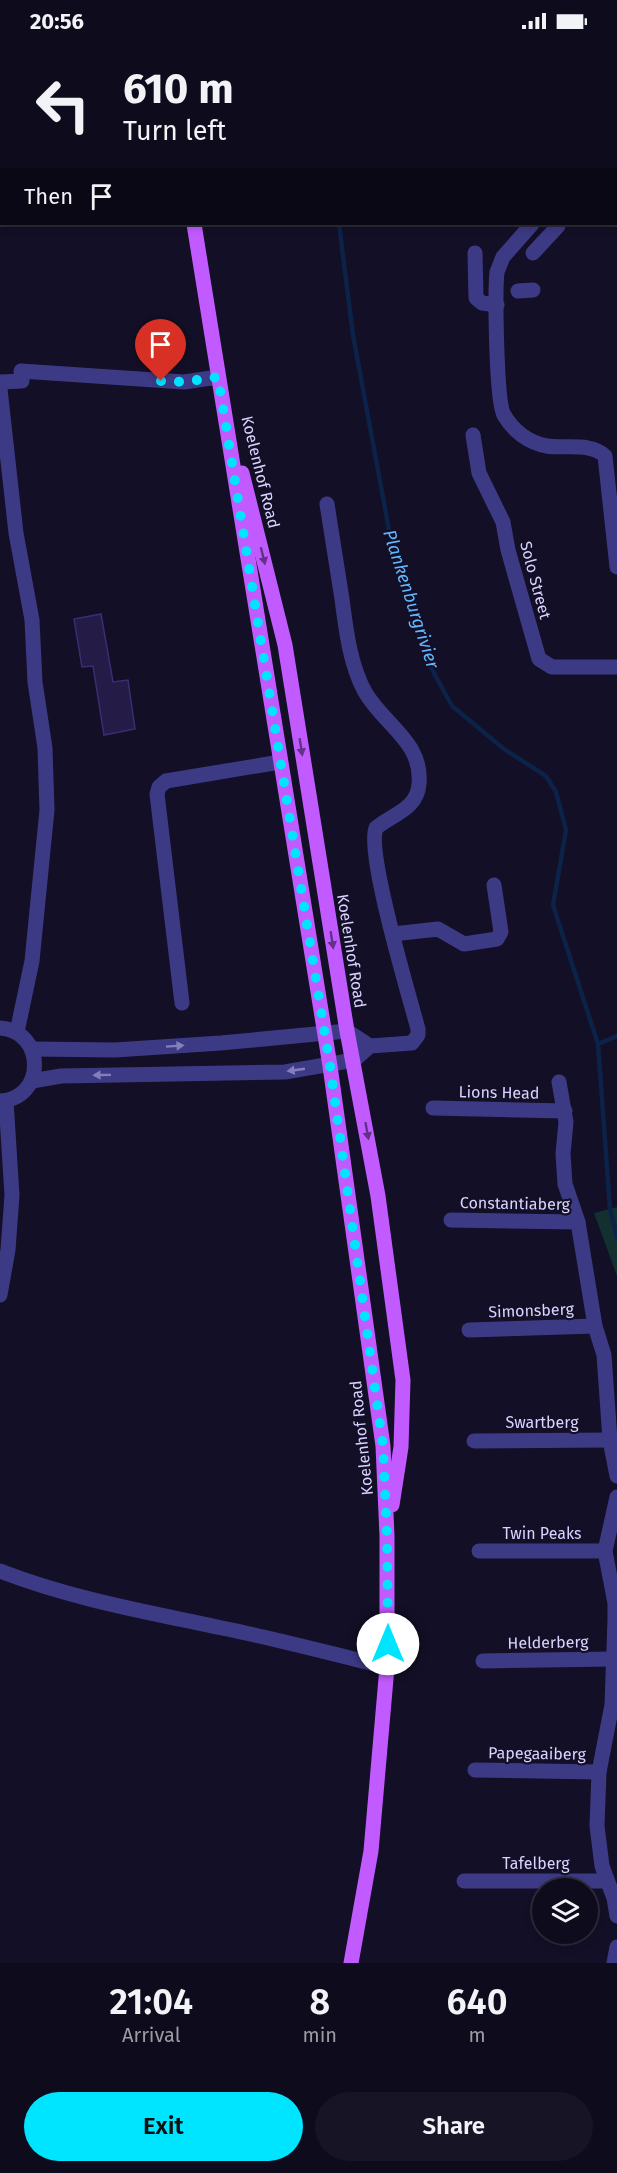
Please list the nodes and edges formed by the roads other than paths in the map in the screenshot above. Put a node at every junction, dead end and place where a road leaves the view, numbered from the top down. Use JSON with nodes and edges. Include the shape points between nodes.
{"nodes":[{"id":1,"x":194,"y":225,"type":"edge"},
{"id":2,"x":531,"y":225,"type":"edge"},
{"id":3,"x":557,"y":225,"type":"edge"},
{"id":4,"x":475,"y":253,"type":"dead end"},
{"id":5,"x":533,"y":253,"type":"dead end"},
{"id":6,"x":496,"y":305,"type":"junction"},
{"id":7,"x":218,"y":377,"type":"junction"},
{"id":8,"x":0,"y":382,"type":"edge"},
{"id":9,"x":0,"y":389,"type":"edge"},
{"id":10,"x":472,"y":435,"type":"dead end"},
{"id":11,"x":327,"y":504,"type":"dead end"},
{"id":12,"x":617,"y":567,"type":"edge"},
{"id":13,"x":617,"y":667,"type":"edge"},
{"id":14,"x":280,"y":762,"type":"junction"},
{"id":15,"x":494,"y":885,"type":"dead end"},
{"id":16,"x":393,"y":934,"type":"junction"},
{"id":17,"x":182,"y":1004,"type":"dead end"},
{"id":18,"x":0,"y":1028,"type":"edge"},
{"id":19,"x":347,"y":1031,"type":"junction"},
{"id":20,"x":17,"y":1032,"type":"junction"},
{"id":21,"x":323,"y":1033,"type":"junction"},
{"id":22,"x":370,"y":1046,"type":"junction"},
{"id":23,"x":33,"y":1049,"type":"junction"},
{"id":24,"x":354,"y":1060,"type":"junction"},
{"id":25,"x":330,"y":1066,"type":"junction"},
{"id":26,"x":32,"y":1081,"type":"junction"},
{"id":27,"x":559,"y":1082,"type":"dead end"},
{"id":28,"x":3,"y":1101,"type":"edge"},
{"id":29,"x":434,"y":1108,"type":"dead end"},
{"id":30,"x":565,"y":1111,"type":"junction"},
{"id":31,"x":451,"y":1220,"type":"dead end"},
{"id":32,"x":578,"y":1222,"type":"junction"},
{"id":33,"x":0,"y":1295,"type":"edge"},
{"id":34,"x":595,"y":1326,"type":"junction"},
{"id":35,"x":469,"y":1330,"type":"dead end"},
{"id":36,"x":610,"y":1440,"type":"junction"},
{"id":37,"x":474,"y":1441,"type":"dead end"},
{"id":38,"x":617,"y":1476,"type":"edge"},
{"id":39,"x":617,"y":1497,"type":"edge"},
{"id":40,"x":387,"y":1536,"type":"junction"},
{"id":41,"x":479,"y":1551,"type":"dead end"},
{"id":42,"x":605,"y":1551,"type":"junction"},
{"id":43,"x":0,"y":1571,"type":"edge"},
{"id":44,"x":614,"y":1659,"type":"junction"},
{"id":45,"x":483,"y":1661,"type":"dead end"},
{"id":46,"x":387,"y":1667,"type":"junction"},
{"id":47,"x":475,"y":1770,"type":"dead end"},
{"id":48,"x":598,"y":1772,"type":"junction"},
{"id":49,"x":464,"y":1881,"type":"dead end"},
{"id":50,"x":607,"y":1881,"type":"junction"},
{"id":51,"x":617,"y":1916,"type":"edge"},
{"id":52,"x":617,"y":1947,"type":"edge"},
{"id":53,"x":351,"y":1963,"type":"edge"},
{"id":54,"x":614,"y":1963,"type":"edge"}],
"edges":[{"from":1,"to":7,"type":"main road","name":"Koelenhof Road"},
{"from":2,"to":6,"type":"street","via":[[498,265]]},
{"from":3,"to":5,"type":"street"},
{"from":4,"to":6,"type":"street","via":[[476,298]]},
{"from":6,"to":12,"type":"street","via":[[503,413],[531,443],[590,448],[604,456]]},
{"from":7,"to":8,"type":"street","via":[[184,382],[21,371],[22,381]]},
{"from":7,"to":14,"type":"main road","name":"Koelenhof Road"},
{"from":7,"to":19,"type":"main road","name":"Koelenhof Road","one_way":true,"via":[[285,645]]},
{"from":9,"to":20,"type":"street","via":[[16,533],[32,620],[47,810],[32,961]]},
{"from":10,"to":13,"type":"street","name":"Solo Street","via":[[479,472],[503,522],[539,659],[552,667]]},
{"from":11,"to":16,"type":"street","via":[[353,662],[365,692],[410,744],[418,761],[415,798],[375,832],[375,853]]},
{"from":14,"to":17,"type":"street","via":[[166,781],[159,787]]},
{"from":14,"to":21,"type":"main road","name":"Koelenhof Road"},
{"from":15,"to":16,"type":"street","via":[[501,932],[497,939],[464,944],[438,929]]},
{"from":16,"to":22,"type":"street","via":[[418,1035],[412,1043]]},
{"from":18,"to":20,"type":"street"},
{"from":19,"to":21,"type":"street"},
{"from":19,"to":22,"type":"street"},
{"from":19,"to":24,"type":"main road","name":"Koelenhof Road"},
{"from":20,"to":23,"type":"street"},
{"from":23,"to":21,"type":"street","one_way":true,"via":[[115,1050]]},
{"from":21,"to":25,"type":"main road","name":"Koelenhof Road"},
{"from":22,"to":24,"type":"street"},
{"from":23,"to":26,"type":"street","via":[[36,1070]]},
{"from":24,"to":25,"type":"street"},
{"from":24,"to":40,"type":"main road","name":"Koelenhof Road","one_way":true,"via":[[378,1196],[403,1380],[401,1447]]},
{"from":25,"to":26,"type":"street","one_way":true,"via":[[285,1072],[61,1076]]},
{"from":25,"to":40,"type":"main road","name":"Koelenhof Road","via":[[383,1446]]},
{"from":26,"to":28,"type":"street","via":[[17,1097]]},
{"from":27,"to":30,"type":"street"},
{"from":28,"to":33,"type":"street","via":[[12,1195]]},
{"from":29,"to":30,"type":"street","name":"Lions Head"},
{"from":30,"to":32,"type":"street","via":[[563,1170]]},
{"from":31,"to":32,"type":"street","name":"Constantiaberg"},
{"from":32,"to":34,"type":"street"},
{"from":34,"to":35,"type":"street","name":"Simonsberg"},
{"from":34,"to":36,"type":"street","via":[[604,1355]]},
{"from":36,"to":37,"type":"street","name":"Swartberg"},
{"from":36,"to":38,"type":"street"},
{"from":39,"to":42,"type":"street"},
{"from":40,"to":46,"type":"main road","name":"Koelenhof Road"},
{"from":41,"to":42,"type":"street","name":"Twin Peaks"},
{"from":42,"to":44,"type":"street","via":[[615,1603]]},
{"from":43,"to":46,"type":"street","via":[[89,1600]]},
{"from":44,"to":45,"type":"street","name":"Helderberg"},
{"from":44,"to":48,"type":"street","via":[[612,1704]]},
{"from":46,"to":53,"type":"main road","name":"Koelenhof Road","via":[[371,1851]]},
{"from":47,"to":48,"type":"street","name":"Papegaaiberg"},
{"from":48,"to":50,"type":"street","via":[[597,1826]]},
{"from":49,"to":50,"type":"street","name":"Tafelberg"},
{"from":50,"to":51,"type":"street"},
{"from":52,"to":54,"type":"street"}]}
